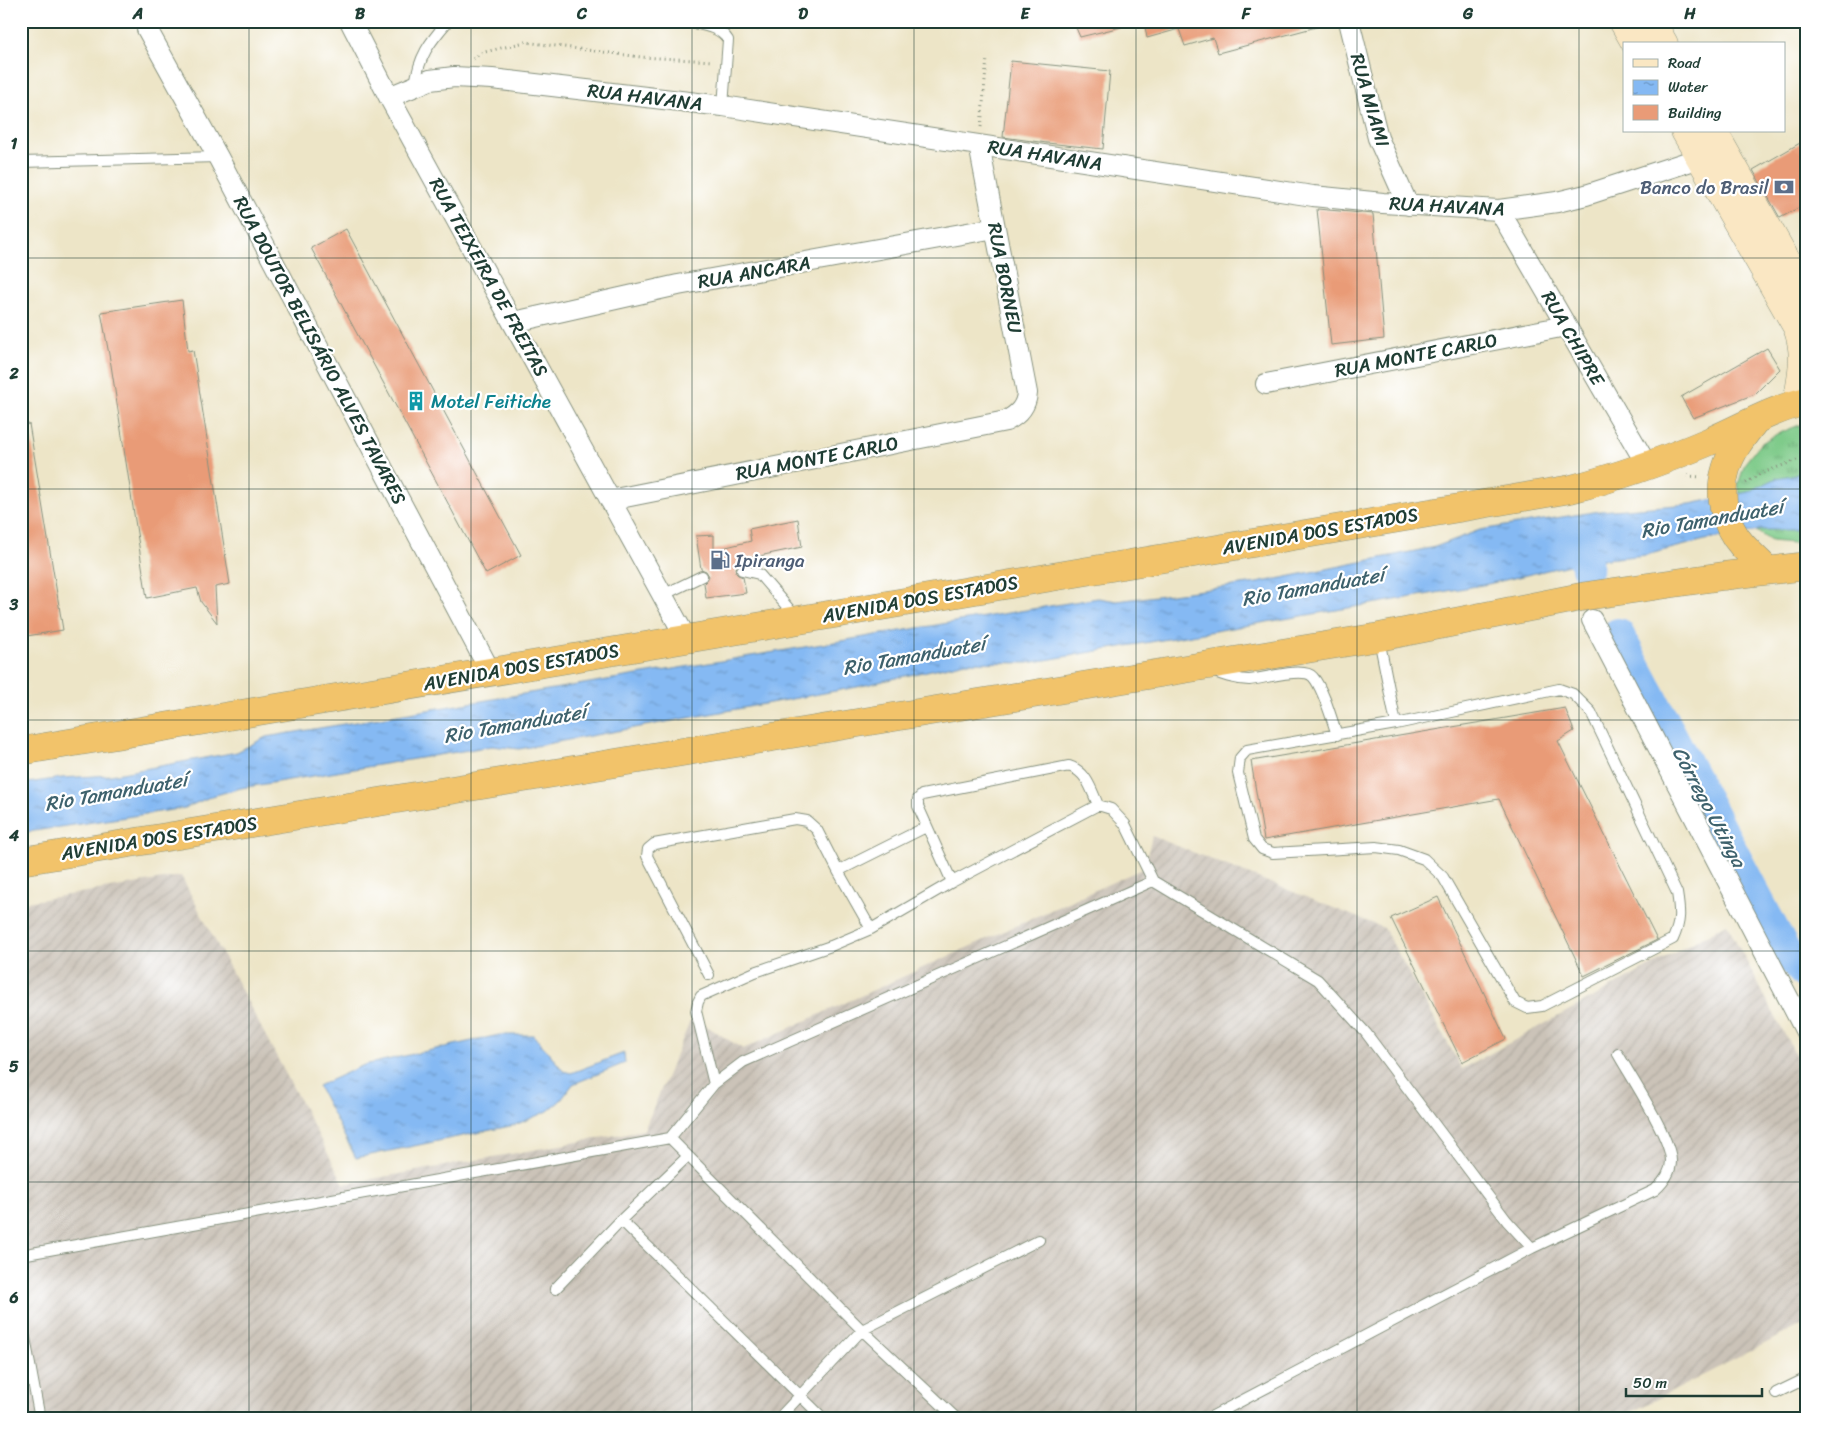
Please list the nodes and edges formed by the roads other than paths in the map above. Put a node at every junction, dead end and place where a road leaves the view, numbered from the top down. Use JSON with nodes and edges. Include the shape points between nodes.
{"nodes":[{"id":1,"x":350,"y":21,"type":"edge"},
{"id":2,"x":448,"y":21,"type":"edge"},
{"id":3,"x":684,"y":21,"type":"edge"},
{"id":4,"x":1348,"y":21,"type":"edge"},
{"id":5,"x":1623,"y":21,"type":"edge"},
{"id":6,"x":1651,"y":21,"type":"edge"},
{"id":7,"x":147,"y":29,"type":"dead end"},
{"id":8,"x":1635,"y":42,"type":"edge"},
{"id":9,"x":1663,"y":42,"type":"edge"},
{"id":10,"x":415,"y":85,"type":"junction"},
{"id":11,"x":389,"y":97,"type":"junction"},
{"id":12,"x":723,"y":106,"type":"junction"},
{"id":13,"x":1686,"y":132,"type":"edge"},
{"id":14,"x":1714,"y":132,"type":"edge"},
{"id":15,"x":979,"y":145,"type":"junction"},
{"id":16,"x":218,"y":157,"type":"junction"},
{"id":17,"x":1700,"y":158,"type":"junction"},
{"id":18,"x":21,"y":162,"type":"edge"},
{"id":19,"x":1408,"y":205,"type":"junction"},
{"id":20,"x":1499,"y":210,"type":"junction"},
{"id":21,"x":995,"y":228,"type":"junction"},
{"id":22,"x":1807,"y":297,"type":"edge"},
{"id":23,"x":514,"y":322,"type":"junction"},
{"id":24,"x":1566,"y":326,"type":"junction"},
{"id":25,"x":1266,"y":384,"type":"dead end"},
{"id":26,"x":1802,"y":402,"type":"edge"},
{"id":27,"x":1020,"y":410,"type":"joint"},
{"id":28,"x":1754,"y":422,"type":"junction"},
{"id":29,"x":1648,"y":467,"type":"junction"},
{"id":30,"x":610,"y":500,"type":"junction"},
{"id":31,"x":1807,"y":566,"type":"edge"},
{"id":32,"x":742,"y":570,"type":"dead end"},
{"id":33,"x":1767,"y":570,"type":"junction"},
{"id":34,"x":702,"y":576,"type":"dead end"},
{"id":35,"x":664,"y":595,"type":"junction"},
{"id":36,"x":799,"y":619,"type":"junction"},
{"id":37,"x":1592,"y":620,"type":"dead end"},
{"id":38,"x":1379,"y":637,"type":"junction"},
{"id":39,"x":686,"y":638,"type":"junction"},
{"id":40,"x":1200,"y":667,"type":"junction"},
{"id":41,"x":491,"y":673,"type":"junction"},
{"id":42,"x":1396,"y":724,"type":"junction"},
{"id":43,"x":1337,"y":735,"type":"junction"},
{"id":44,"x":21,"y":750,"type":"edge"},
{"id":45,"x":1098,"y":806,"type":"junction"},
{"id":46,"x":926,"y":827,"type":"junction"},
{"id":47,"x":21,"y":861,"type":"edge"},
{"id":48,"x":838,"y":871,"type":"junction"},
{"id":49,"x":1153,"y":881,"type":"junction"},
{"id":50,"x":952,"y":882,"type":"junction"},
{"id":51,"x":871,"y":929,"type":"junction"},
{"id":52,"x":709,"y":975,"type":"dead end"},
{"id":53,"x":1807,"y":1034,"type":"edge"},
{"id":54,"x":1618,"y":1054,"type":"dead end"},
{"id":55,"x":714,"y":1084,"type":"junction"},
{"id":56,"x":670,"y":1138,"type":"junction"},
{"id":57,"x":688,"y":1156,"type":"junction"},
{"id":58,"x":621,"y":1220,"type":"junction"},
{"id":59,"x":1039,"y":1240,"type":"dead end"},
{"id":60,"x":1532,"y":1248,"type":"junction"},
{"id":61,"x":21,"y":1255,"type":"edge"},
{"id":62,"x":555,"y":1289,"type":"dead end"},
{"id":63,"x":862,"y":1330,"type":"junction"},
{"id":64,"x":21,"y":1333,"type":"edge"},
{"id":65,"x":1807,"y":1378,"type":"edge"},
{"id":66,"x":1776,"y":1393,"type":"dead end"},
{"id":67,"x":800,"y":1395,"type":"junction"},
{"id":68,"x":40,"y":1419,"type":"edge"},
{"id":69,"x":778,"y":1419,"type":"edge"},
{"id":70,"x":824,"y":1419,"type":"edge"},
{"id":71,"x":956,"y":1419,"type":"edge"},
{"id":72,"x":1207,"y":1419,"type":"edge"}],
"edges":[{"from":1,"to":11,"type":"street","name":"RUA TEIXEIRA DE FREITAS"},
{"from":2,"to":10,"type":"lane","via":[[423,55],[417,67]]},
{"from":3,"to":12,"type":"lane","via":[[716,29],[728,40]]},
{"from":4,"to":19,"type":"street","name":"RUA MIAMI","via":[[1378,138]]},
{"from":5,"to":8,"type":"main road"},
{"from":6,"to":9,"type":"main road"},
{"from":7,"to":16,"type":"street","name":"RUA DOUTOR BELISÁRIO ALVES TAVARES"},
{"from":10,"to":11,"type":"street","name":"RUA HAVANA"},
{"from":10,"to":12,"type":"street","name":"RUA HAVANA","via":[[454,77],[492,79]]},
{"from":11,"to":23,"type":"street","name":"RUA TEIXEIRA DE FREITAS"},
{"from":12,"to":15,"type":"street","name":"RUA HAVANA"},
{"from":13,"to":17,"type":"main road"},
{"from":14,"to":22,"type":"main road"},
{"from":15,"to":19,"type":"street","name":"RUA HAVANA","via":[[1313,196]]},
{"from":15,"to":21,"type":"street","name":"RUA BORNEU"},
{"from":16,"to":18,"type":"lane"},
{"from":16,"to":41,"type":"street","name":"RUA DOUTOR BELISÁRIO ALVES TAVARES"},
{"from":17,"to":20,"type":"street","name":"RUA HAVANA","via":[[1586,195]]},
{"from":17,"to":26,"type":"main road","via":[[1797,327],[1804,356]]},
{"from":19,"to":20,"type":"street","name":"RUA HAVANA"},
{"from":20,"to":24,"type":"street","name":"RUA CHIPRE"},
{"from":21,"to":23,"type":"street","name":"RUA ANCARA","via":[[678,285]]},
{"from":21,"to":27,"type":"street","name":"RUA BORNEU","via":[[1027,393],[1026,403]]},
{"from":23,"to":30,"type":"street","name":"RUA TEIXEIRA DE FREITAS"},
{"from":24,"to":25,"type":"street","name":"RUA MONTE CARLO"},
{"from":24,"to":29,"type":"street","name":"RUA CHIPRE"},
{"from":26,"to":28,"type":"highway","name":"AVENIDA DOS ESTADOS"},
{"from":27,"to":30,"type":"street","name":"RUA MONTE CARLO","via":[[1006,421]]},
{"from":28,"to":29,"type":"highway","name":"AVENIDA DOS ESTADOS"},
{"from":28,"to":33,"type":"highway","via":[[1735,448],[1726,468],[1723,492],[1728,524],[1742,545]]},
{"from":29,"to":36,"type":"highway","name":"AVENIDA DOS ESTADOS","via":[[1571,489]]},
{"from":30,"to":35,"type":"street","name":"RUA TEIXEIRA DE FREITAS"},
{"from":31,"to":33,"type":"highway","name":"AVENIDA DOS ESTADOS"},
{"from":32,"to":36,"type":"lane","via":[[759,574]]},
{"from":33,"to":38,"type":"highway","name":"AVENIDA DOS ESTADOS","via":[[1586,596]]},
{"from":34,"to":35,"type":"lane"},
{"from":35,"to":39,"type":"street","name":"RUA TEIXEIRA DE FREITAS"},
{"from":36,"to":39,"type":"highway","name":"AVENIDA DOS ESTADOS"},
{"from":37,"to":53,"type":"street"},
{"from":38,"to":40,"type":"highway","name":"AVENIDA DOS ESTADOS"},
{"from":38,"to":42,"type":"lane"},
{"from":39,"to":41,"type":"highway","name":"AVENIDA DOS ESTADOS"},
{"from":40,"to":43,"type":"lane","via":[[1248,680],[1304,672],[1313,676]]},
{"from":40,"to":47,"type":"highway","name":"AVENIDA DOS ESTADOS"},
{"from":41,"to":44,"type":"highway","name":"AVENIDA DOS ESTADOS"},
{"from":42,"to":43,"type":"lane"},
{"from":42,"to":43,"type":"lane","via":[[1558,689],[1572,694],[1591,712],[1677,893],[1680,925],[1673,939],[1542,1006],[1527,1008],[1515,1002],[1443,877],[1424,859],[1399,850],[1376,847],[1284,854],[1262,849],[1254,839],[1238,772],[1240,758],[1247,750]]},
{"from":45,"to":46,"type":"lane","via":[[1085,775],[1069,766],[922,795],[918,806]]},
{"from":45,"to":49,"type":"lane","via":[[1111,809],[1125,824]]},
{"from":45,"to":50,"type":"lane"},
{"from":46,"to":48,"type":"lane"},
{"from":46,"to":50,"type":"lane"},
{"from":48,"to":51,"type":"lane"},
{"from":48,"to":52,"type":"lane","via":[[817,830],[807,821],[795,818],[654,844],[648,849],[647,856]]},
{"from":49,"to":55,"type":"lane","via":[[743,1062]]},
{"from":49,"to":60,"type":"lane","via":[[1318,980],[1366,1034],[1507,1221]]},
{"from":50,"to":51,"type":"lane"},
{"from":51,"to":55,"type":"lane","via":[[755,972],[701,996],[696,1011]]},
{"from":54,"to":60,"type":"lane","via":[[1664,1135],[1671,1161],[1666,1180],[1655,1190]]},
{"from":55,"to":56,"type":"lane"},
{"from":56,"to":57,"type":"lane"},
{"from":56,"to":61,"type":"lane"},
{"from":57,"to":58,"type":"lane"},
{"from":57,"to":63,"type":"lane"},
{"from":58,"to":62,"type":"lane"},
{"from":58,"to":67,"type":"lane"},
{"from":59,"to":63,"type":"lane"},
{"from":60,"to":72,"type":"lane"},
{"from":63,"to":67,"type":"lane"},
{"from":63,"to":71,"type":"lane"},
{"from":64,"to":68,"type":"lane","via":[[25,1338]]},
{"from":65,"to":66,"type":"lane"},
{"from":67,"to":69,"type":"lane"},
{"from":67,"to":70,"type":"lane"}]}
